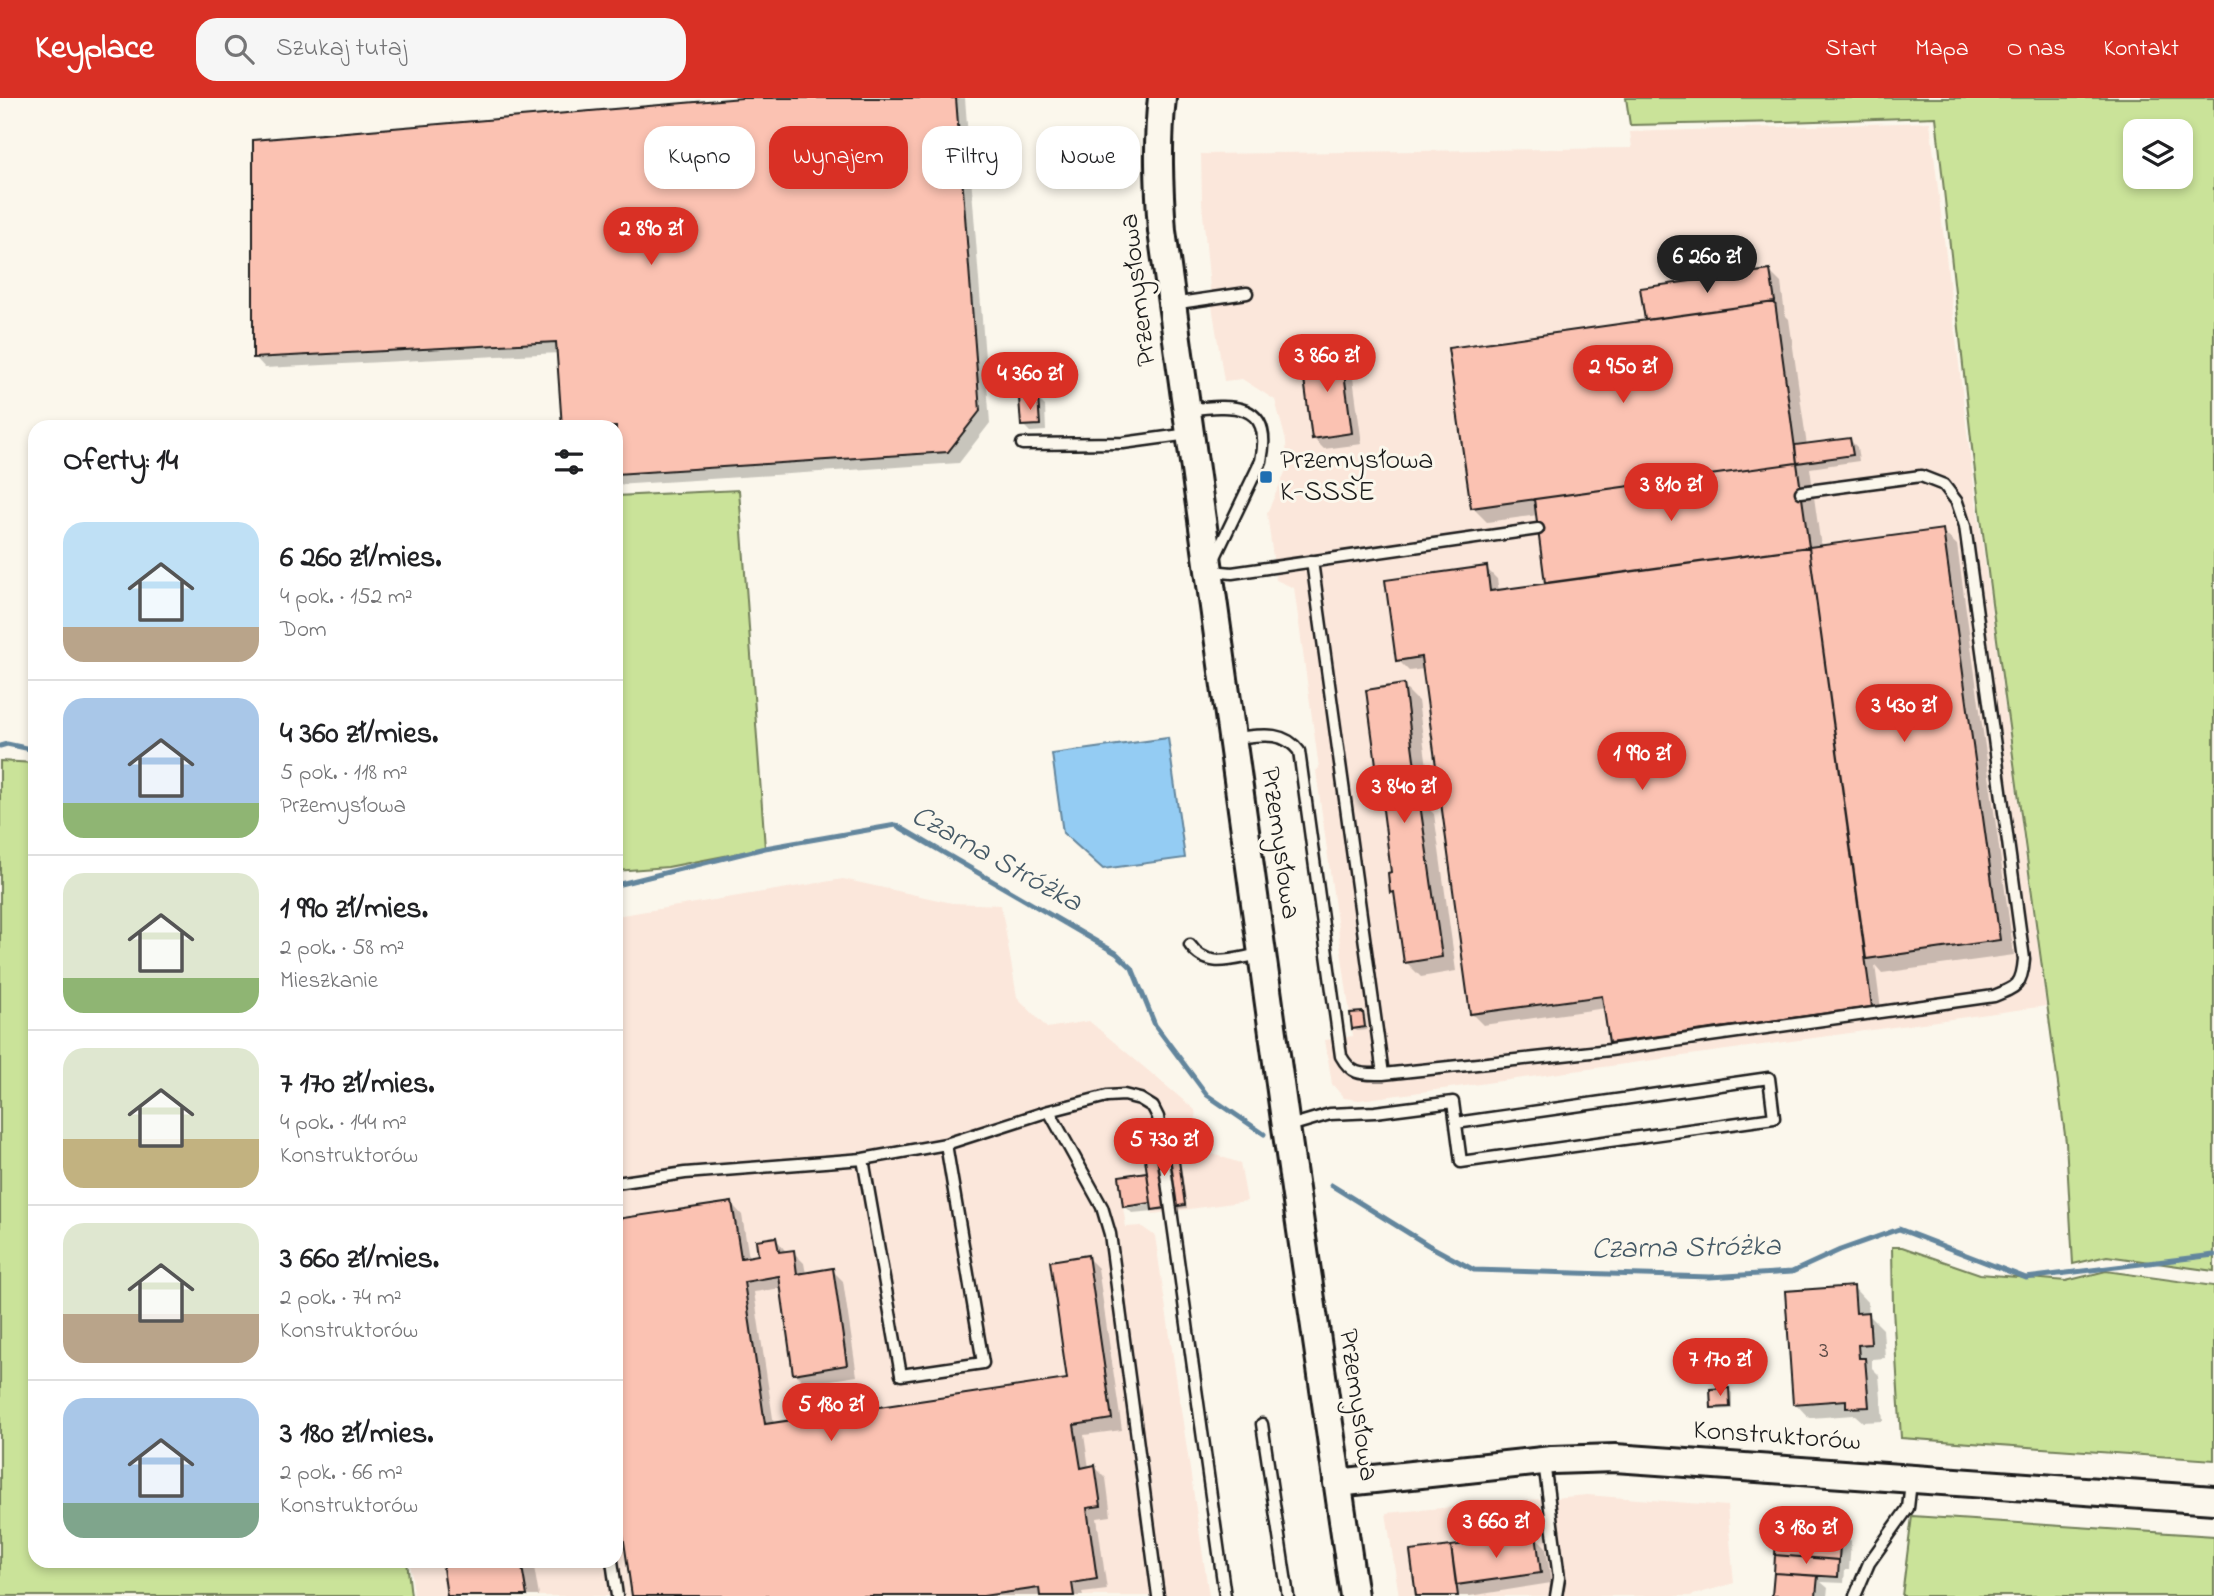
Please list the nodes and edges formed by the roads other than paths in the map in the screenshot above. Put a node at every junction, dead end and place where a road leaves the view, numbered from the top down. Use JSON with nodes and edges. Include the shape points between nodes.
{"nodes":[{"id":1,"x":1162,"y":98,"type":"edge"},
{"id":2,"x":1247,"y":293,"type":"dead end"},
{"id":3,"x":1172,"y":304,"type":"junction"},
{"id":4,"x":1188,"y":422,"type":"junction"},
{"id":5,"x":1022,"y":444,"type":"dead end"},
{"id":6,"x":1801,"y":492,"type":"dead end"},
{"id":7,"x":1538,"y":529,"type":"dead end"},
{"id":8,"x":1312,"y":561,"type":"junction"},
{"id":9,"x":1209,"y":570,"type":"junction"},
{"id":10,"x":1232,"y":738,"type":"junction"},
{"id":11,"x":1189,"y":946,"type":"dead end"},
{"id":12,"x":1262,"y":954,"type":"junction"},
{"id":13,"x":1383,"y":1074,"type":"junction"},
{"id":14,"x":1049,"y":1111,"type":"junction"},
{"id":15,"x":1456,"y":1123,"type":"junction"},
{"id":16,"x":1286,"y":1127,"type":"junction"},
{"id":17,"x":946,"y":1144,"type":"junction"},
{"id":18,"x":863,"y":1159,"type":"junction"},
{"id":19,"x":623,"y":1182,"type":"edge"},
{"id":20,"x":1262,"y":1424,"type":"dead end"},
{"id":21,"x":1544,"y":1461,"type":"junction"},
{"id":22,"x":1912,"y":1478,"type":"junction"},
{"id":23,"x":1337,"y":1483,"type":"junction"},
{"id":24,"x":2214,"y":1500,"type":"edge"},
{"id":25,"x":613,"y":1568,"type":"edge"},
{"id":26,"x":617,"y":1596,"type":"edge"},
{"id":27,"x":1158,"y":1596,"type":"edge"},
{"id":28,"x":1225,"y":1596,"type":"edge"},
{"id":29,"x":1288,"y":1596,"type":"edge"},
{"id":30,"x":1353,"y":1596,"type":"edge"},
{"id":31,"x":1556,"y":1596,"type":"edge"},
{"id":32,"x":1854,"y":1596,"type":"edge"}],
"edges":[{"from":1,"to":3,"type":"street","name":"Przemysłowa","via":[[1159,183]]},
{"from":2,"to":3,"type":"lane"},
{"from":3,"to":4,"type":"street","name":"Przemysłowa"},
{"from":4,"to":5,"type":"lane","via":[[1122,443]]},
{"from":4,"to":9,"type":"street","name":"Przemysłowa"},
{"from":4,"to":9,"type":"lane","via":[[1222,405],[1235,406],[1258,422],[1264,449]]},
{"from":6,"to":13,"type":"lane","via":[[1922,476],[1944,485],[1957,502],[1965,526],[2022,945],[2022,976],[2014,988],[1994,996],[1610,1050]]},
{"from":7,"to":8,"type":"lane"},
{"from":8,"to":9,"type":"lane","via":[[1232,573]]},
{"from":8,"to":13,"type":"lane"},
{"from":9,"to":10,"type":"street","name":"Przemysłowa"},
{"from":10,"to":12,"type":"street","name":"Przemysłowa"},
{"from":10,"to":13,"type":"lane","via":[[1278,736],[1291,740],[1299,751],[1341,1056],[1348,1068],[1362,1074]]},
{"from":11,"to":12,"type":"lane","via":[[1209,961]]},
{"from":12,"to":16,"type":"street","name":"Przemysłowa"},
{"from":14,"to":17,"type":"lane"},
{"from":14,"to":27,"type":"lane","via":[[1102,1208],[1110,1234]]},
{"from":14,"to":28,"type":"lane","via":[[1124,1095],[1153,1107],[1158,1117]]},
{"from":15,"to":15,"type":"lane","via":[[1461,1162],[1774,1118],[1769,1079]]},
{"from":15,"to":16,"type":"lane","via":[[1453,1102],[1330,1114]]},
{"from":16,"to":23,"type":"street","name":"Przemysłowa"},
{"from":17,"to":18,"type":"lane"},
{"from":17,"to":18,"type":"lane","via":[[983,1363],[901,1375]]},
{"from":18,"to":19,"type":"lane"},
{"from":20,"to":29,"type":"lane"},
{"from":21,"to":22,"type":"street","name":"Konstruktorów","via":[[1615,1458]]},
{"from":21,"to":23,"type":"street","name":"Konstruktorów"},
{"from":21,"to":31,"type":"lane","via":[[1559,1578]]},
{"from":22,"to":24,"type":"street","name":"Konstruktorów"},
{"from":22,"to":32,"type":"lane","via":[[1908,1508],[1869,1563]]},
{"from":23,"to":30,"type":"street","name":"Przemysłowa"},
{"from":25,"to":26,"type":"lane"}]}
